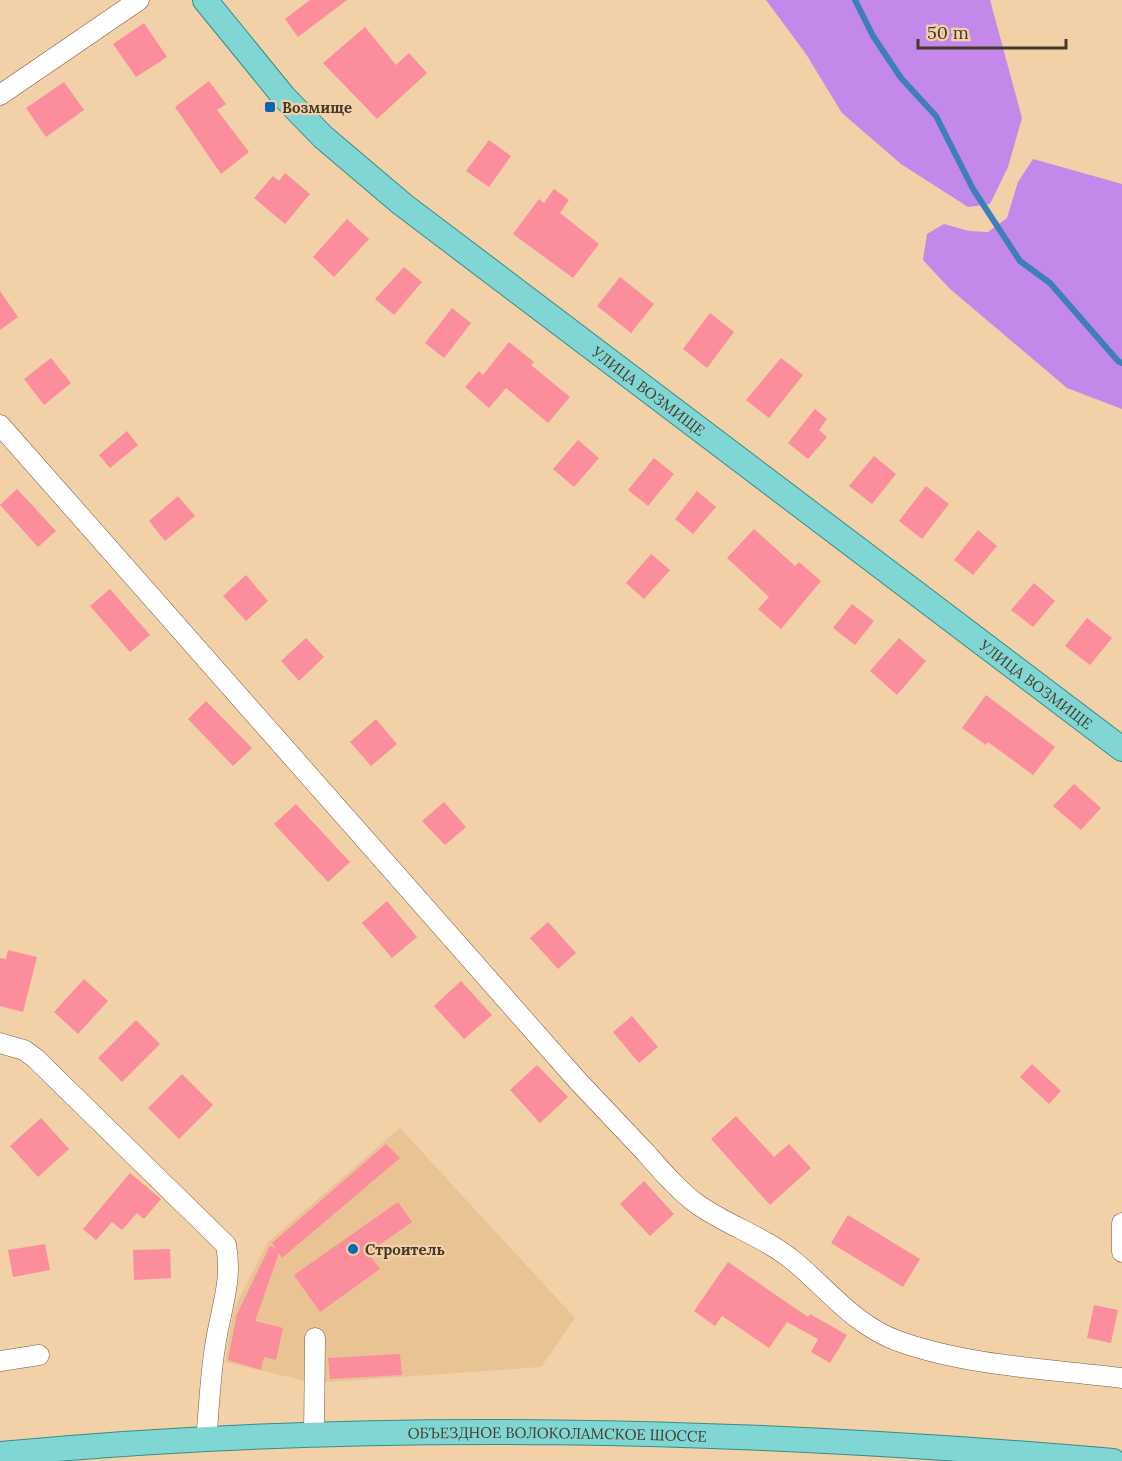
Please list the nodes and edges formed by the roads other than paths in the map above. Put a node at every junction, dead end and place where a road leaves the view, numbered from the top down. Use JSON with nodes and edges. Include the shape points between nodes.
{"nodes":[{"id":1,"x":139,"y":0,"type":"edge"},
{"id":2,"x":205,"y":0,"type":"edge"},
{"id":3,"x":0,"y":95,"type":"edge"},
{"id":4,"x":0,"y":425,"type":"edge"},
{"id":5,"x":1122,"y":749,"type":"edge"},
{"id":6,"x":0,"y":1043,"type":"edge"},
{"id":7,"x":1122,"y":1223,"type":"edge"},
{"id":8,"x":1122,"y":1252,"type":"edge"},
{"id":9,"x":315,"y":1338,"type":"dead end"},
{"id":10,"x":39,"y":1355,"type":"dead end"},
{"id":11,"x":0,"y":1361,"type":"edge"},
{"id":12,"x":1122,"y":1378,"type":"edge"},
{"id":13,"x":314,"y":1435,"type":"junction"},
{"id":14,"x":206,"y":1441,"type":"junction"},
{"id":15,"x":0,"y":1454,"type":"edge"},
{"id":16,"x":1113,"y":1461,"type":"edge"}],
"edges":[{"from":1,"to":3,"type":"street"},
{"from":2,"to":5,"type":"main road","name":"УЛИЦА ВОЗМИЩЕ","via":[[284,97],[323,137],[402,204]]},
{"from":4,"to":12,"type":"street","via":[[675,1185],[698,1204],[756,1234],[794,1260],[879,1333],[949,1354]]},
{"from":6,"to":14,"type":"street","via":[[24,1050],[35,1058],[226,1245],[230,1265],[228,1291],[215,1346]]},
{"from":7,"to":8,"type":"street"},
{"from":9,"to":13,"type":"street"},
{"from":10,"to":11,"type":"street"},
{"from":13,"to":14,"type":"main road","name":"ОБЪЕЗДНОЕ ВОЛОКОЛАМСКОЕ ШОССЕ"},
{"from":13,"to":16,"type":"main road","name":"ОБЪЕЗДНОЕ ВОЛОКОЛАМСКОЕ ШОССЕ","via":[[612,1432],[840,1442]]},
{"from":14,"to":15,"type":"main road","name":"ОБЪЕЗДНОЕ ВОЛОКОЛАМСКОЕ ШОССЕ"}]}
